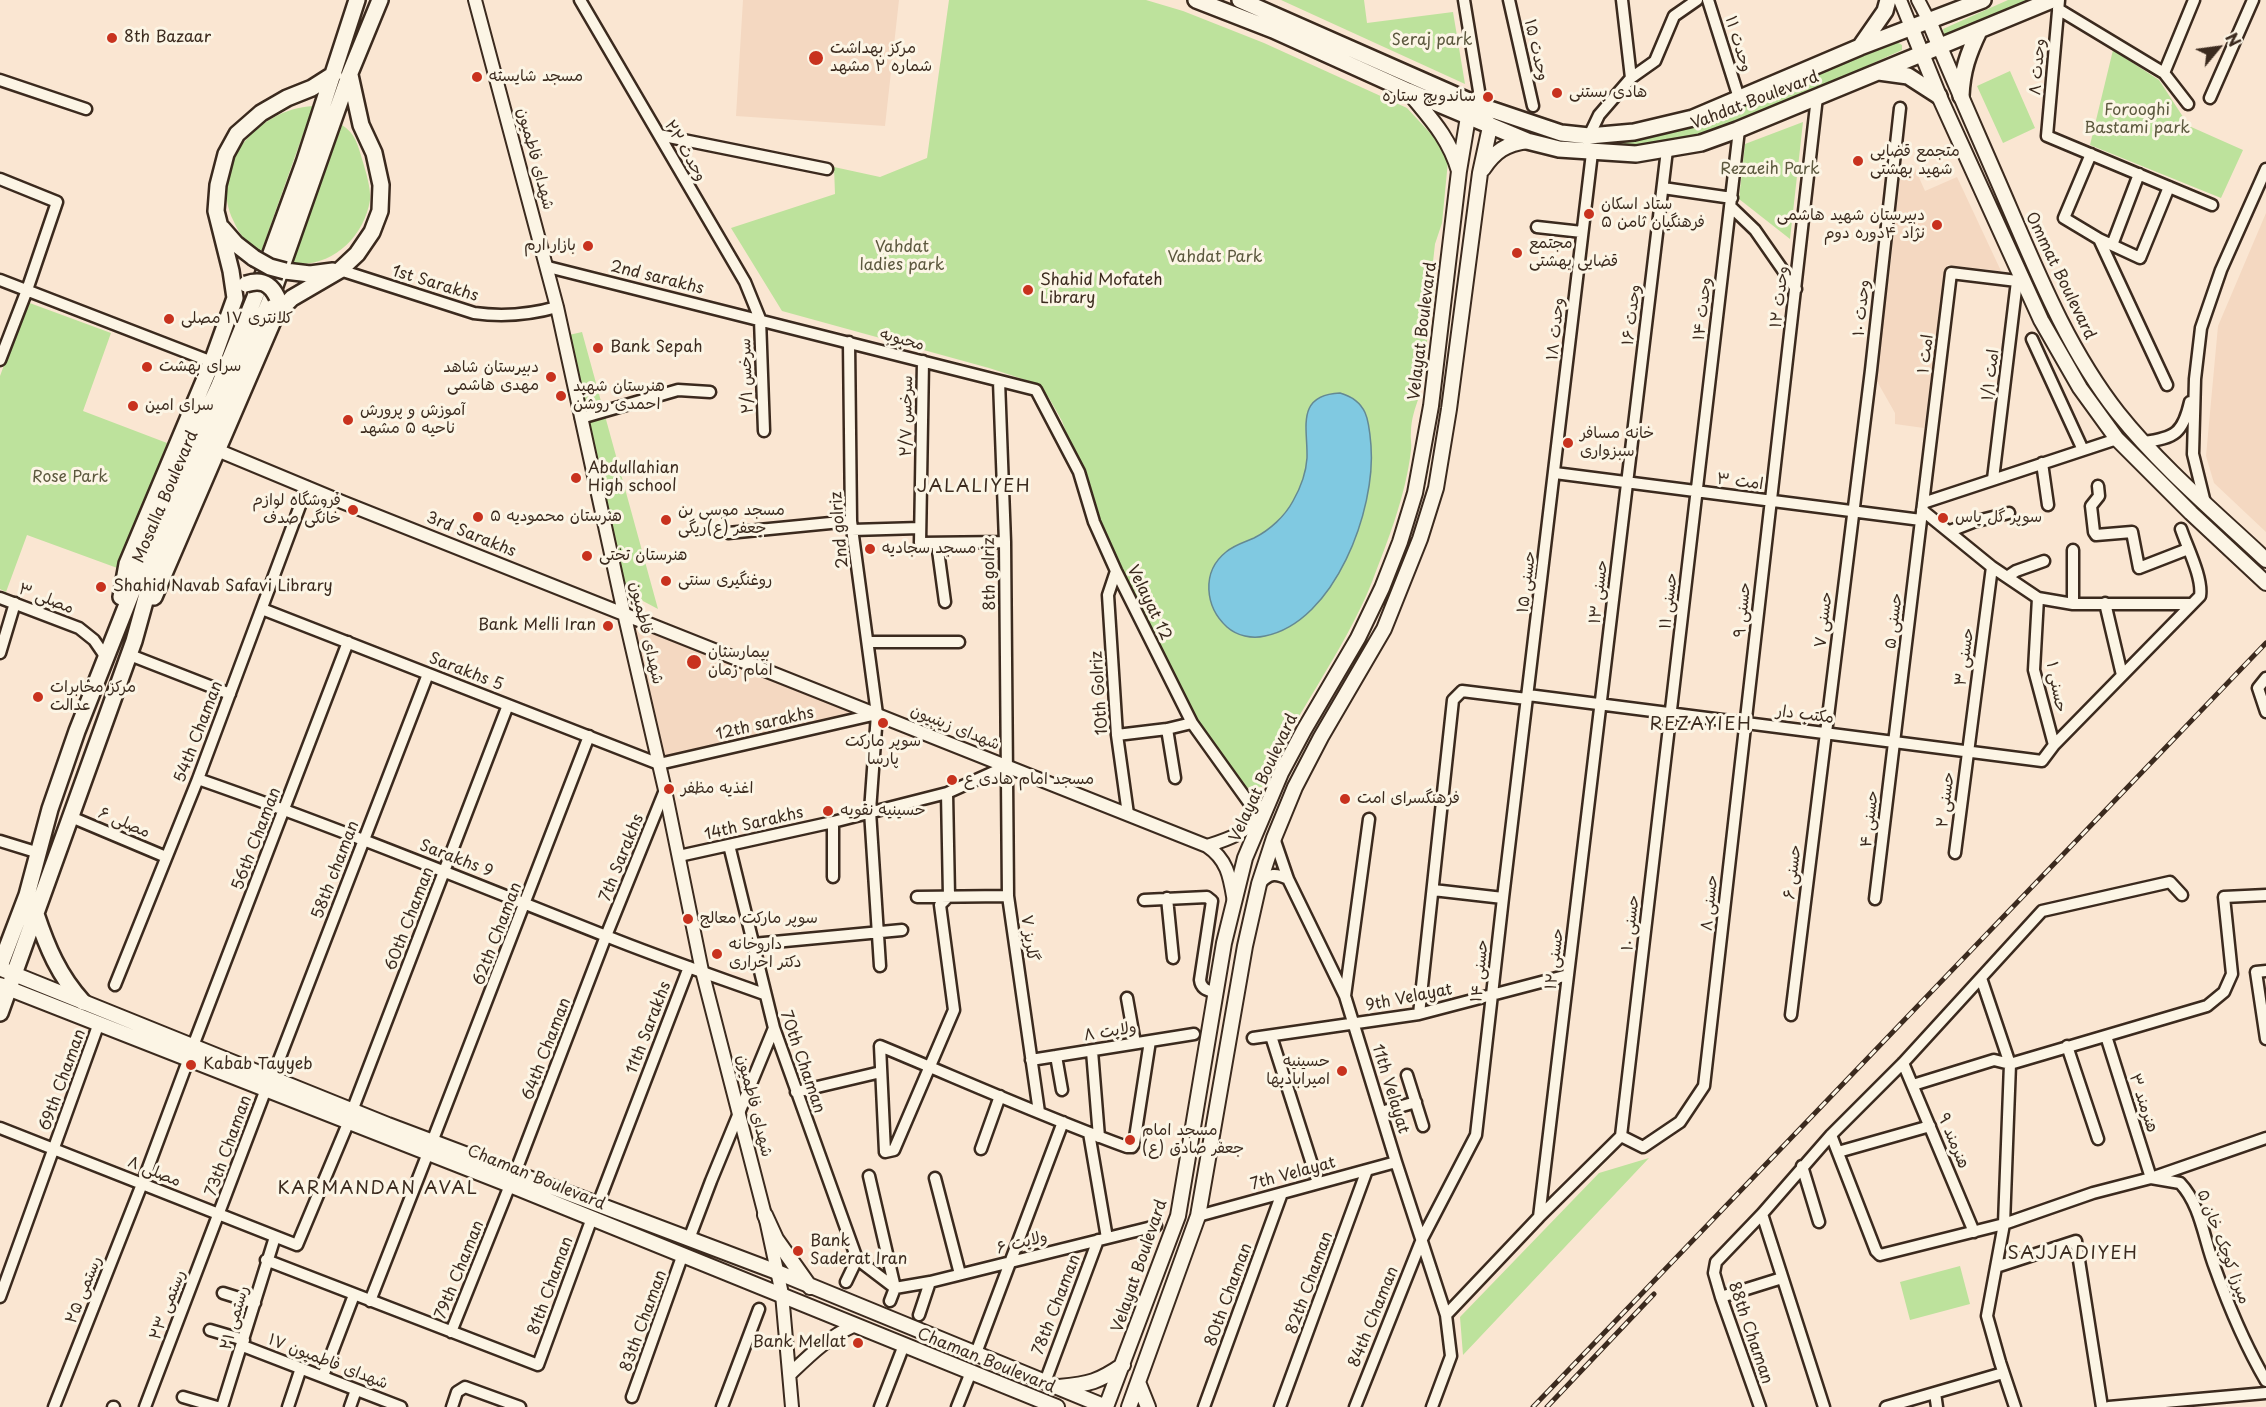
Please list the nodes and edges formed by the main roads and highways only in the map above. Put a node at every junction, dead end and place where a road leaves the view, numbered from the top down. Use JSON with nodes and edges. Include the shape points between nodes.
{"nodes":[{"id":1,"x":357,"y":0,"type":"edge"},
{"id":2,"x":380,"y":0,"type":"edge"},
{"id":3,"x":1196,"y":0,"type":"edge"},
{"id":4,"x":1240,"y":0,"type":"edge"},
{"id":5,"x":1888,"y":0,"type":"edge"},
{"id":6,"x":1951,"y":0,"type":"edge"},
{"id":7,"x":1974,"y":3,"type":"edge"},
{"id":8,"x":2056,"y":3,"type":"edge"},
{"id":9,"x":1929,"y":21,"type":"junction"},
{"id":10,"x":1911,"y":27,"type":"junction"},
{"id":11,"x":1979,"y":31,"type":"junction"},
{"id":12,"x":1860,"y":47,"type":"junction"},
{"id":13,"x":1940,"y":47,"type":"junction"},
{"id":14,"x":1922,"y":54,"type":"junction"},
{"id":15,"x":1880,"y":72,"type":"junction"},
{"id":16,"x":350,"y":73,"type":"junction"},
{"id":17,"x":334,"y":74,"type":"junction"},
{"id":18,"x":1408,"y":91,"type":"junction"},
{"id":19,"x":1940,"y":96,"type":"junction"},
{"id":20,"x":1961,"y":96,"type":"junction"},
{"id":21,"x":1478,"y":105,"type":"junction"},
{"id":22,"x":1468,"y":117,"type":"junction"},
{"id":23,"x":1490,"y":127,"type":"junction"},
{"id":24,"x":1527,"y":141,"type":"junction"},
{"id":25,"x":1459,"y":171,"type":"junction"},
{"id":26,"x":1480,"y":173,"type":"junction"},
{"id":27,"x":220,"y":226,"type":"junction"},
{"id":28,"x":340,"y":270,"type":"junction"},
{"id":29,"x":235,"y":298,"type":"junction"},
{"id":30,"x":276,"y":314,"type":"junction"},
{"id":31,"x":2266,"y":560,"type":"edge"},
{"id":32,"x":2266,"y":583,"type":"edge"},
{"id":33,"x":114,"y":633,"type":"junction"},
{"id":34,"x":132,"y":648,"type":"junction"},
{"id":35,"x":50,"y":809,"type":"junction"},
{"id":36,"x":71,"y":817,"type":"junction"},
{"id":37,"x":36,"y":914,"type":"junction"},
{"id":38,"x":14,"y":930,"type":"junction"},
{"id":39,"x":0,"y":939,"type":"edge"},
{"id":40,"x":4,"y":976,"type":"edge"},
{"id":41,"x":83,"y":1002,"type":"junction"},
{"id":42,"x":0,"y":1013,"type":"edge"},
{"id":43,"x":191,"y":1052,"type":"junction"},
{"id":44,"x":513,"y":1179,"type":"junction"},
{"id":45,"x":598,"y":1204,"type":"junction"},
{"id":46,"x":765,"y":1215,"type":"road end"},
{"id":47,"x":592,"y":1218,"type":"junction"},
{"id":48,"x":689,"y":1239,"type":"junction"},
{"id":49,"x":683,"y":1254,"type":"junction"},
{"id":50,"x":810,"y":1287,"type":"junction"},
{"id":51,"x":1124,"y":1365,"type":"junction"},
{"id":52,"x":1138,"y":1382,"type":"junction"},
{"id":53,"x":1051,"y":1384,"type":"junction"},
{"id":54,"x":1036,"y":1403,"type":"edge"},
{"id":55,"x":1057,"y":1407,"type":"edge"},
{"id":56,"x":1106,"y":1407,"type":"edge"},
{"id":57,"x":1129,"y":1407,"type":"edge"},
{"id":58,"x":1148,"y":1407,"type":"edge"}],
"edges":[{"from":1,"to":17,"type":"main road","name":"Mosalla Boulevard"},
{"from":2,"to":16,"type":"main road","name":"Mosalla Boulevard"},
{"from":3,"to":18,"type":"main road","name":"Vahdat Boulevard"},
{"from":4,"to":21,"type":"main road","name":"Vahdat Boulevard"},
{"from":5,"to":12,"type":"main road","via":[[1885,11]]},
{"from":6,"to":7,"type":"main road"},
{"from":7,"to":9,"type":"main road","name":"Vahdat Boulevard"},
{"from":8,"to":11,"type":"main road","name":"Vahdat Boulevard"},
{"from":9,"to":10,"type":"main road","name":"Vahdat Boulevard"},
{"from":9,"to":13,"type":"main road","name":"Ommat Boulevard"},
{"from":10,"to":12,"type":"main road","name":"Vahdat Boulevard"},
{"from":10,"to":14,"type":"main road","name":"Ommat Boulevard"},
{"from":11,"to":13,"type":"main road","name":"Vahdat Boulevard"},
{"from":11,"to":20,"type":"main road","via":[[1966,59]]},
{"from":12,"to":21,"type":"main road","name":"Vahdat Boulevard","via":[[1692,118],[1634,132],[1561,134]]},
{"from":13,"to":14,"type":"main road","name":"Vahdat Boulevard"},
{"from":13,"to":20,"type":"main road","name":"Ommat Boulevard"},
{"from":14,"to":15,"type":"main road","name":"Vahdat Boulevard"},
{"from":14,"to":19,"type":"main road","name":"Ommat Boulevard"},
{"from":15,"to":19,"type":"main road","via":[[1908,76]]},
{"from":15,"to":24,"type":"main road","name":"Vahdat Boulevard","via":[[1739,130],[1667,150],[1592,153]]},
{"from":16,"to":28,"type":"main road","via":[[361,125],[374,153],[381,185],[380,211],[372,232]]},
{"from":16,"to":34,"type":"main road","name":"Mosalla Boulevard","via":[[269,303],[157,558]]},
{"from":17,"to":27,"type":"main road","via":[[261,113],[237,134],[226,154],[218,186],[216,211]]},
{"from":17,"to":33,"type":"main road","name":"Mosalla Boulevard","via":[[255,297]]},
{"from":18,"to":22,"type":"main road","name":"Vahdat Boulevard"},
{"from":18,"to":25,"type":"main road","name":"Velayat Boulevard","via":[[1447,140]]},
{"from":19,"to":32,"type":"main road","name":"Ommat Boulevard","via":[[2020,279],[2064,362],[2117,439]]},
{"from":20,"to":31,"type":"main road","name":"Ommat Boulevard","via":[[2056,312],[2093,378],[2144,442]]},
{"from":21,"to":22,"type":"main road"},
{"from":21,"to":23,"type":"main road"},
{"from":22,"to":23,"type":"main road","name":"Vahdat Boulevard"},
{"from":22,"to":25,"type":"main road","name":"Velayat Boulevard"},
{"from":23,"to":24,"type":"main road","name":"Vahdat Boulevard"},
{"from":23,"to":26,"type":"main road","name":"Velayat Boulevard"},
{"from":24,"to":26,"type":"main road","via":[[1501,148]]},
{"from":25,"to":26,"type":"main road","via":[[1471,164]]},
{"from":25,"to":51,"type":"main road","name":"Velayat Boulevard","via":[[1431,406],[1415,493],[1400,542],[1368,617],[1304,730],[1265,807],[1245,858],[1224,943],[1178,1216]]},
{"from":26,"to":52,"type":"main road","name":"Velayat Boulevard","via":[[1436,488],[1384,629],[1300,777],[1274,838],[1245,946],[1198,1216]]},
{"from":27,"to":28,"type":"main road","bridge":true,"via":[[236,244],[270,267],[310,274]]},
{"from":27,"to":29,"type":"main road"},
{"from":28,"to":30,"type":"main road","via":[[292,298]]},
{"from":29,"to":30,"type":"main road","bridge":true,"via":[[246,284],[265,283],[277,297]]},
{"from":29,"to":33,"type":"main road","via":[[127,564]]},
{"from":30,"to":34,"type":"main road"},
{"from":33,"to":35,"type":"main road","name":"Mosalla Boulevard"},
{"from":34,"to":36,"type":"main road","name":"Mosalla Boulevard"},
{"from":35,"to":36,"type":"main road"},
{"from":35,"to":38,"type":"main road","name":"Mosalla Boulevard"},
{"from":36,"to":37,"type":"main road","name":"Mosalla Boulevard"},
{"from":37,"to":40,"type":"main road","name":"Mosalla Boulevard"},
{"from":37,"to":41,"type":"main road","via":[[55,963]]},
{"from":38,"to":39,"type":"main road"},
{"from":38,"to":40,"type":"main road","name":"Mosalla Boulevard"},
{"from":40,"to":41,"type":"main road","name":"Chaman Boulevard"},
{"from":40,"to":42,"type":"main road","name":"Mosalla Boulevard"},
{"from":40,"to":43,"type":"main road","name":"Chaman Boulevard","via":[[99,1023]]},
{"from":41,"to":43,"type":"main road","name":"Chaman Boulevard"},
{"from":43,"to":44,"type":"main road","name":"Chaman Boulevard"},
{"from":44,"to":45,"type":"main road","name":"Chaman Boulevard"},
{"from":44,"to":47,"type":"main road","name":"Chaman Boulevard"},
{"from":45,"to":47,"type":"main road"},
{"from":45,"to":48,"type":"main road","name":"Chaman Boulevard"},
{"from":46,"to":50,"type":"main road","via":[[776,1239]]},
{"from":47,"to":49,"type":"main road","name":"Chaman Boulevard"},
{"from":48,"to":49,"type":"main road"},
{"from":48,"to":50,"type":"main road","name":"Chaman Boulevard"},
{"from":49,"to":54,"type":"main road","name":"Chaman Boulevard"},
{"from":50,"to":53,"type":"main road","name":"Chaman Boulevard"},
{"from":51,"to":53,"type":"main road","via":[[1088,1384]]},
{"from":51,"to":56,"type":"main road","name":"Velayat Boulevard"},
{"from":52,"to":57,"type":"main road","name":"Velayat Boulevard"},
{"from":52,"to":58,"type":"main road"},
{"from":53,"to":56,"type":"main road","name":"Chaman Boulevard"},
{"from":54,"to":55,"type":"main road","name":"Chaman Boulevard"}]}
